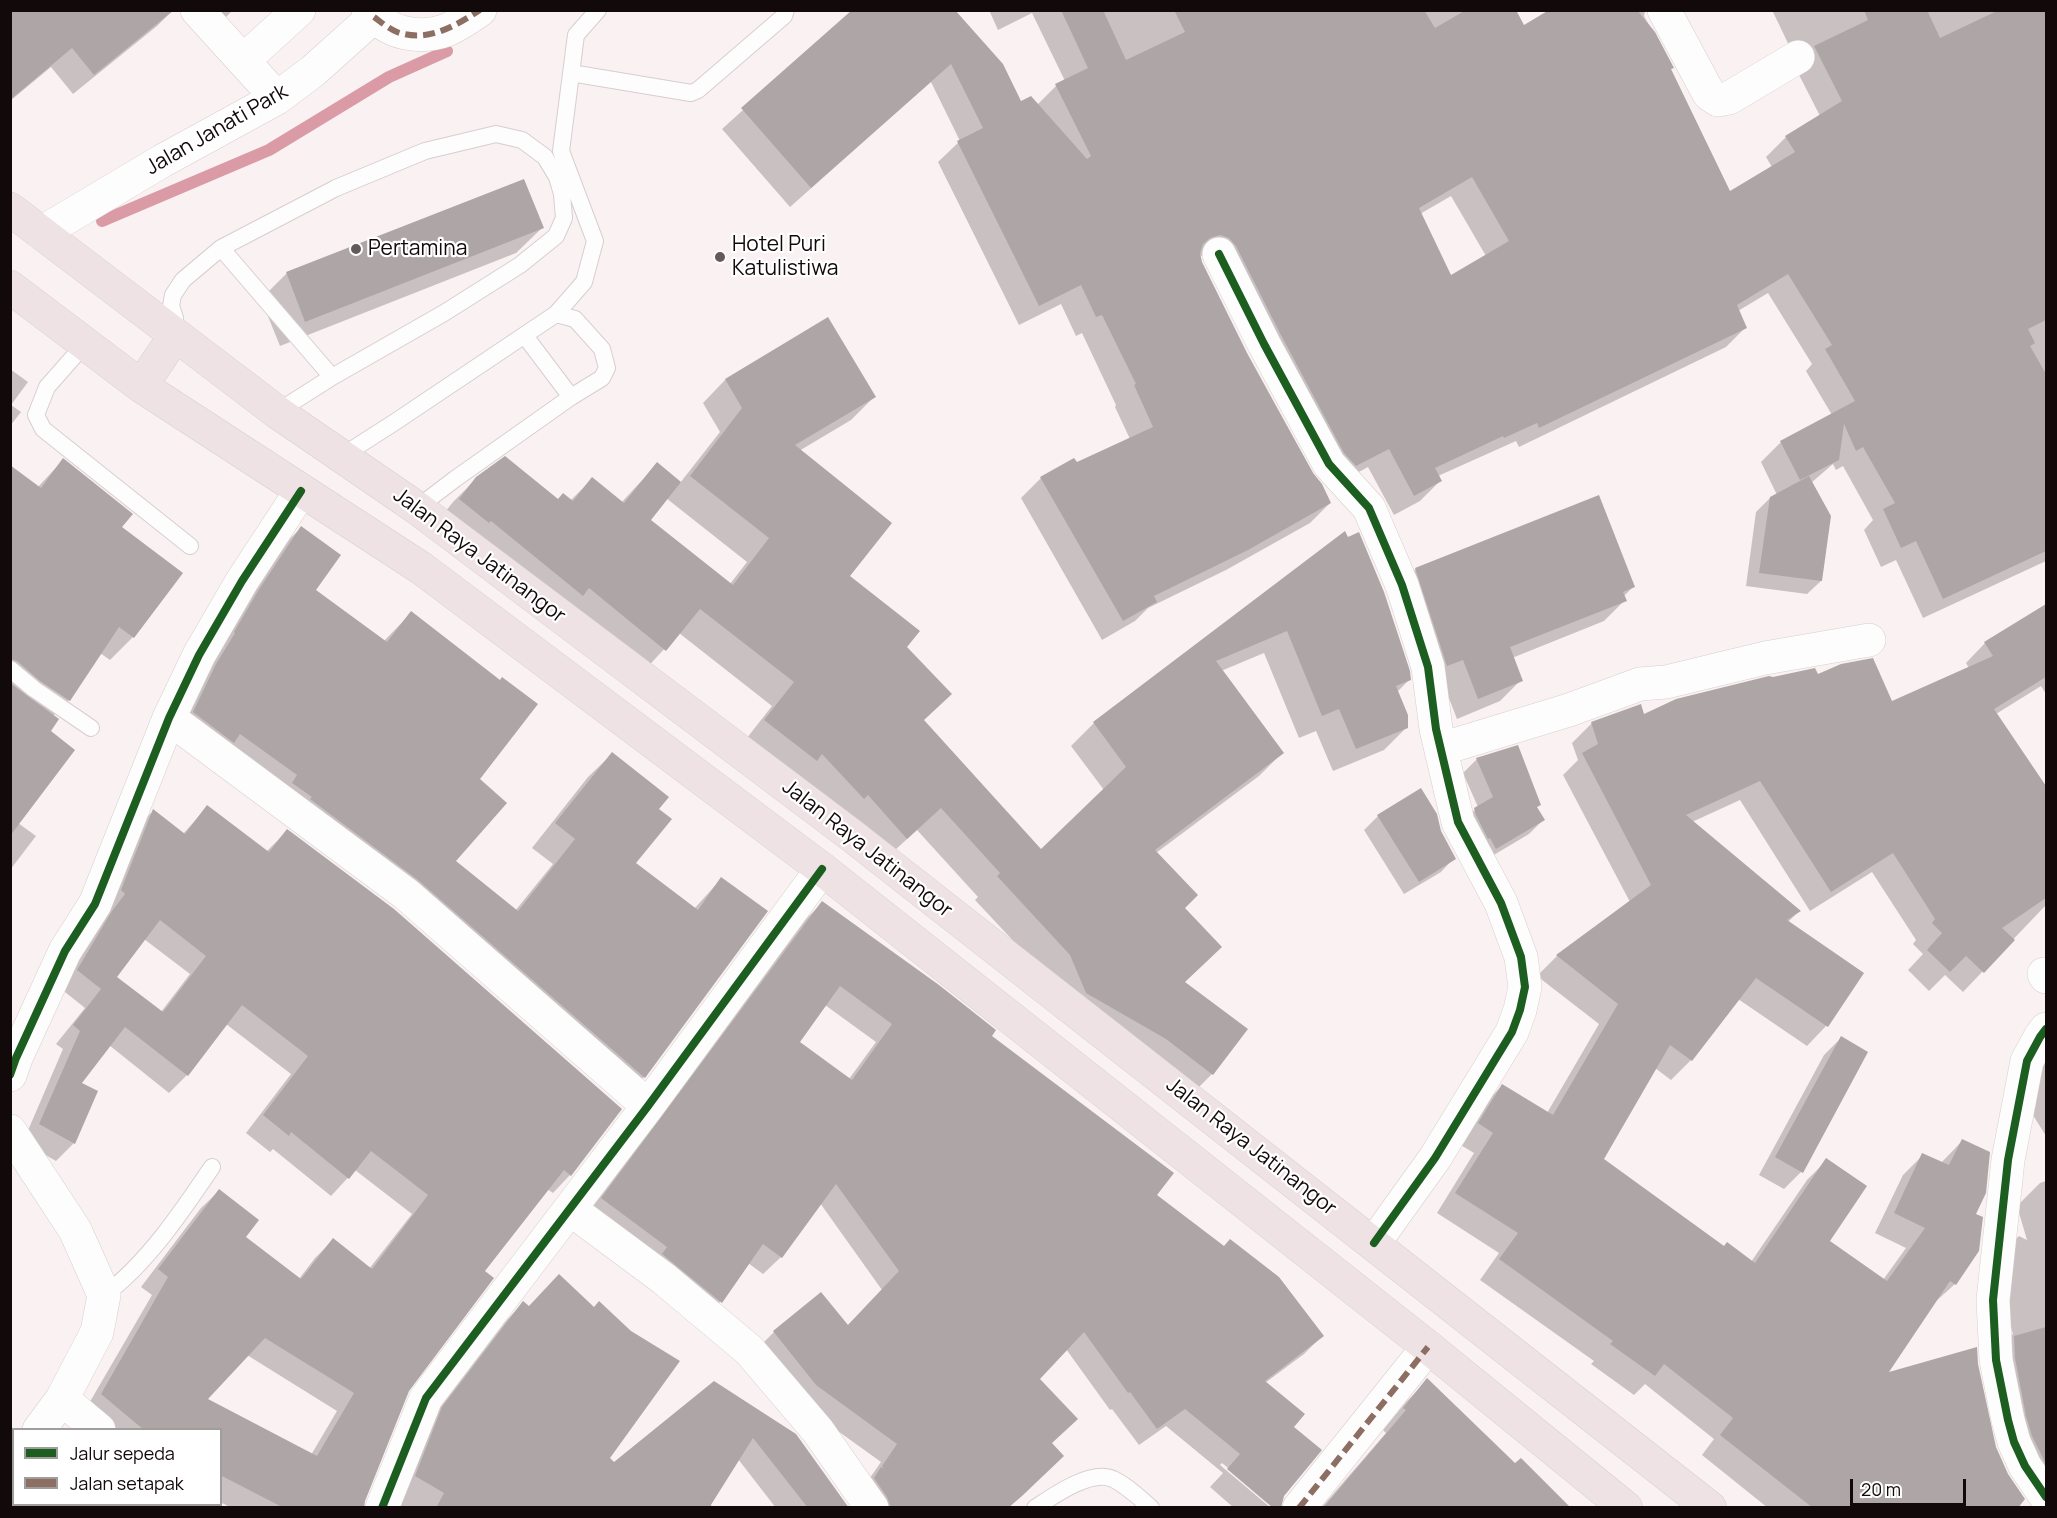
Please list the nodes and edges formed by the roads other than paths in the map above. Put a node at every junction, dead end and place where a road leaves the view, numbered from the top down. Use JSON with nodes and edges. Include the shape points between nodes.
{"nodes":[{"id":1,"x":197,"y":10,"type":"edge"},
{"id":2,"x":299,"y":10,"type":"edge"},
{"id":3,"x":480,"y":10,"type":"edge"},
{"id":4,"x":598,"y":10,"type":"edge"},
{"id":5,"x":786,"y":10,"type":"edge"},
{"id":6,"x":1664,"y":10,"type":"edge"},
{"id":7,"x":374,"y":13,"type":"edge"},
{"id":8,"x":1798,"y":57,"type":"dead end"},
{"id":9,"x":243,"y":60,"type":"junction"},
{"id":10,"x":571,"y":73,"type":"junction"},
{"id":11,"x":277,"y":98,"type":"junction"},
{"id":12,"x":10,"y":209,"type":"edge"},
{"id":13,"x":41,"y":233,"type":"junction"},
{"id":14,"x":221,"y":248,"type":"junction"},
{"id":15,"x":1219,"y":254,"type":"dead end"},
{"id":16,"x":10,"y":287,"type":"edge"},
{"id":17,"x":556,"y":314,"type":"junction"},
{"id":18,"x":175,"y":336,"type":"junction"},
{"id":19,"x":525,"y":336,"type":"junction"},
{"id":20,"x":84,"y":345,"type":"junction"},
{"id":21,"x":332,"y":377,"type":"junction"},
{"id":22,"x":141,"y":386,"type":"junction"},
{"id":23,"x":571,"y":397,"type":"junction"},
{"id":24,"x":277,"y":412,"type":"junction"},
{"id":25,"x":342,"y":456,"type":"junction"},
{"id":26,"x":301,"y":490,"type":"junction"},
{"id":27,"x":417,"y":508,"type":"junction"},
{"id":28,"x":190,"y":546,"type":"dead end"},
{"id":29,"x":1869,"y":640,"type":"dead end"},
{"id":30,"x":10,"y":669,"type":"edge"},
{"id":31,"x":169,"y":718,"type":"junction"},
{"id":32,"x":91,"y":728,"type":"dead end"},
{"id":33,"x":1441,"y":749,"type":"junction"},
{"id":34,"x":822,"y":869,"type":"junction"},
{"id":35,"x":2046,"y":1029,"type":"edge"},
{"id":36,"x":10,"y":1075,"type":"edge"},
{"id":37,"x":648,"y":1106,"type":"junction"},
{"id":38,"x":10,"y":1131,"type":"edge"},
{"id":39,"x":212,"y":1167,"type":"dead end"},
{"id":40,"x":570,"y":1209,"type":"junction"},
{"id":41,"x":1374,"y":1243,"type":"junction"},
{"id":42,"x":104,"y":1295,"type":"junction"},
{"id":43,"x":1428,"y":1347,"type":"junction"},
{"id":44,"x":62,"y":1400,"type":"junction"},
{"id":45,"x":41,"y":1428,"type":"edge"},
{"id":46,"x":97,"y":1428,"type":"edge"},
{"id":47,"x":2046,"y":1497,"type":"edge"},
{"id":48,"x":382,"y":1508,"type":"edge"},
{"id":49,"x":872,"y":1508,"type":"edge"},
{"id":50,"x":1035,"y":1508,"type":"edge"},
{"id":51,"x":1151,"y":1508,"type":"edge"},
{"id":52,"x":1299,"y":1508,"type":"edge"},
{"id":53,"x":1626,"y":1508,"type":"edge"},
{"id":54,"x":1710,"y":1508,"type":"edge"}],
"edges":[{"from":1,"to":9,"type":"street"},
{"from":2,"to":9,"type":"street"},
{"from":3,"to":7,"type":"street","via":[[447,30],[420,36],[397,32]]},
{"from":4,"to":10,"type":"lane","via":[[576,35]]},
{"from":5,"to":10,"type":"lane","via":[[751,46],[691,93]]},
{"from":6,"to":8,"type":"street","via":[[1709,94],[1718,100],[1729,98]]},
{"from":7,"to":11,"type":"street","name":"Jalan Janati Park","via":[[313,71]]},
{"from":9,"to":11,"type":"street"},
{"from":10,"to":17,"type":"lane","via":[[561,151],[595,241],[584,282]]},
{"from":11,"to":13,"type":"street","name":"Jalan Janati Park"},
{"from":12,"to":13,"type":"highway","name":"Jalan Raya Jatinangor"},
{"from":13,"to":18,"type":"highway","name":"Jalan Raya Jatinangor"},
{"from":14,"to":18,"type":"lane","via":[[183,280],[173,295]]},
{"from":14,"to":21,"type":"lane"},
{"from":14,"to":21,"type":"lane","via":[[336,188],[425,151],[496,135],[522,140],[545,157],[562,194],[564,218],[556,236],[520,265],[444,313]]},
{"from":15,"to":33,"type":"street","via":[[1329,464],[1369,508],[1402,585],[1428,667]]},
{"from":16,"to":20,"type":"highway","name":"Jalan Raya Jatinangor"},
{"from":17,"to":19,"type":"lane"},
{"from":17,"to":23,"type":"lane","via":[[575,320],[589,334],[602,349],[607,368],[602,378]]},
{"from":18,"to":22,"type":"highway"},
{"from":18,"to":24,"type":"highway","name":"Jalan Raya Jatinangor"},
{"from":19,"to":23,"type":"lane"},
{"from":19,"to":25,"type":"lane"},
{"from":20,"to":22,"type":"highway","name":"Jalan Raya Jatinangor"},
{"from":20,"to":28,"type":"lane","via":[[47,387],[36,415],[43,429]]},
{"from":21,"to":24,"type":"lane"},
{"from":22,"to":26,"type":"highway","name":"Jalan Raya Jatinangor"},
{"from":23,"to":27,"type":"lane"},
{"from":24,"to":25,"type":"highway","name":"Jalan Raya Jatinangor"},
{"from":25,"to":26,"type":"highway"},
{"from":25,"to":27,"type":"highway","name":"Jalan Raya Jatinangor"},
{"from":26,"to":31,"type":"street","via":[[236,590]]},
{"from":26,"to":34,"type":"highway","name":"Jalan Raya Jatinangor","via":[[421,568]]},
{"from":27,"to":41,"type":"highway","name":"Jalan Raya Jatinangor","via":[[860,842]]},
{"from":29,"to":33,"type":"street","via":[[1640,684]]},
{"from":30,"to":32,"type":"lane"},
{"from":31,"to":36,"type":"street","via":[[95,904],[65,951]]},
{"from":31,"to":37,"type":"street","via":[[406,894]]},
{"from":33,"to":41,"type":"street","via":[[1458,822],[1501,903],[1521,957],[1524,987],[1512,1032],[1436,1158]]},
{"from":34,"to":37,"type":"street"},
{"from":34,"to":43,"type":"highway","name":"Jalan Raya Jatinangor"},
{"from":35,"to":47,"type":"street","via":[[2026,1061],[2008,1160],[1993,1329],[1995,1360],[2014,1442]]},
{"from":37,"to":40,"type":"street"},
{"from":38,"to":42,"type":"street","via":[[75,1230]]},
{"from":39,"to":42,"type":"lane","via":[[141,1261]]},
{"from":40,"to":48,"type":"street","via":[[426,1398]]},
{"from":40,"to":49,"type":"street","via":[[663,1278],[749,1350],[818,1431]]},
{"from":41,"to":54,"type":"highway","name":"Jalan Raya Jatinangor"},
{"from":42,"to":44,"type":"street","via":[[97,1332]]},
{"from":43,"to":52,"type":"street"},
{"from":43,"to":53,"type":"highway","name":"Jalan Raya Jatinangor"},
{"from":44,"to":45,"type":"street"},
{"from":44,"to":46,"type":"street"},
{"from":50,"to":51,"type":"lane","via":[[1087,1478],[1110,1478]]}]}
